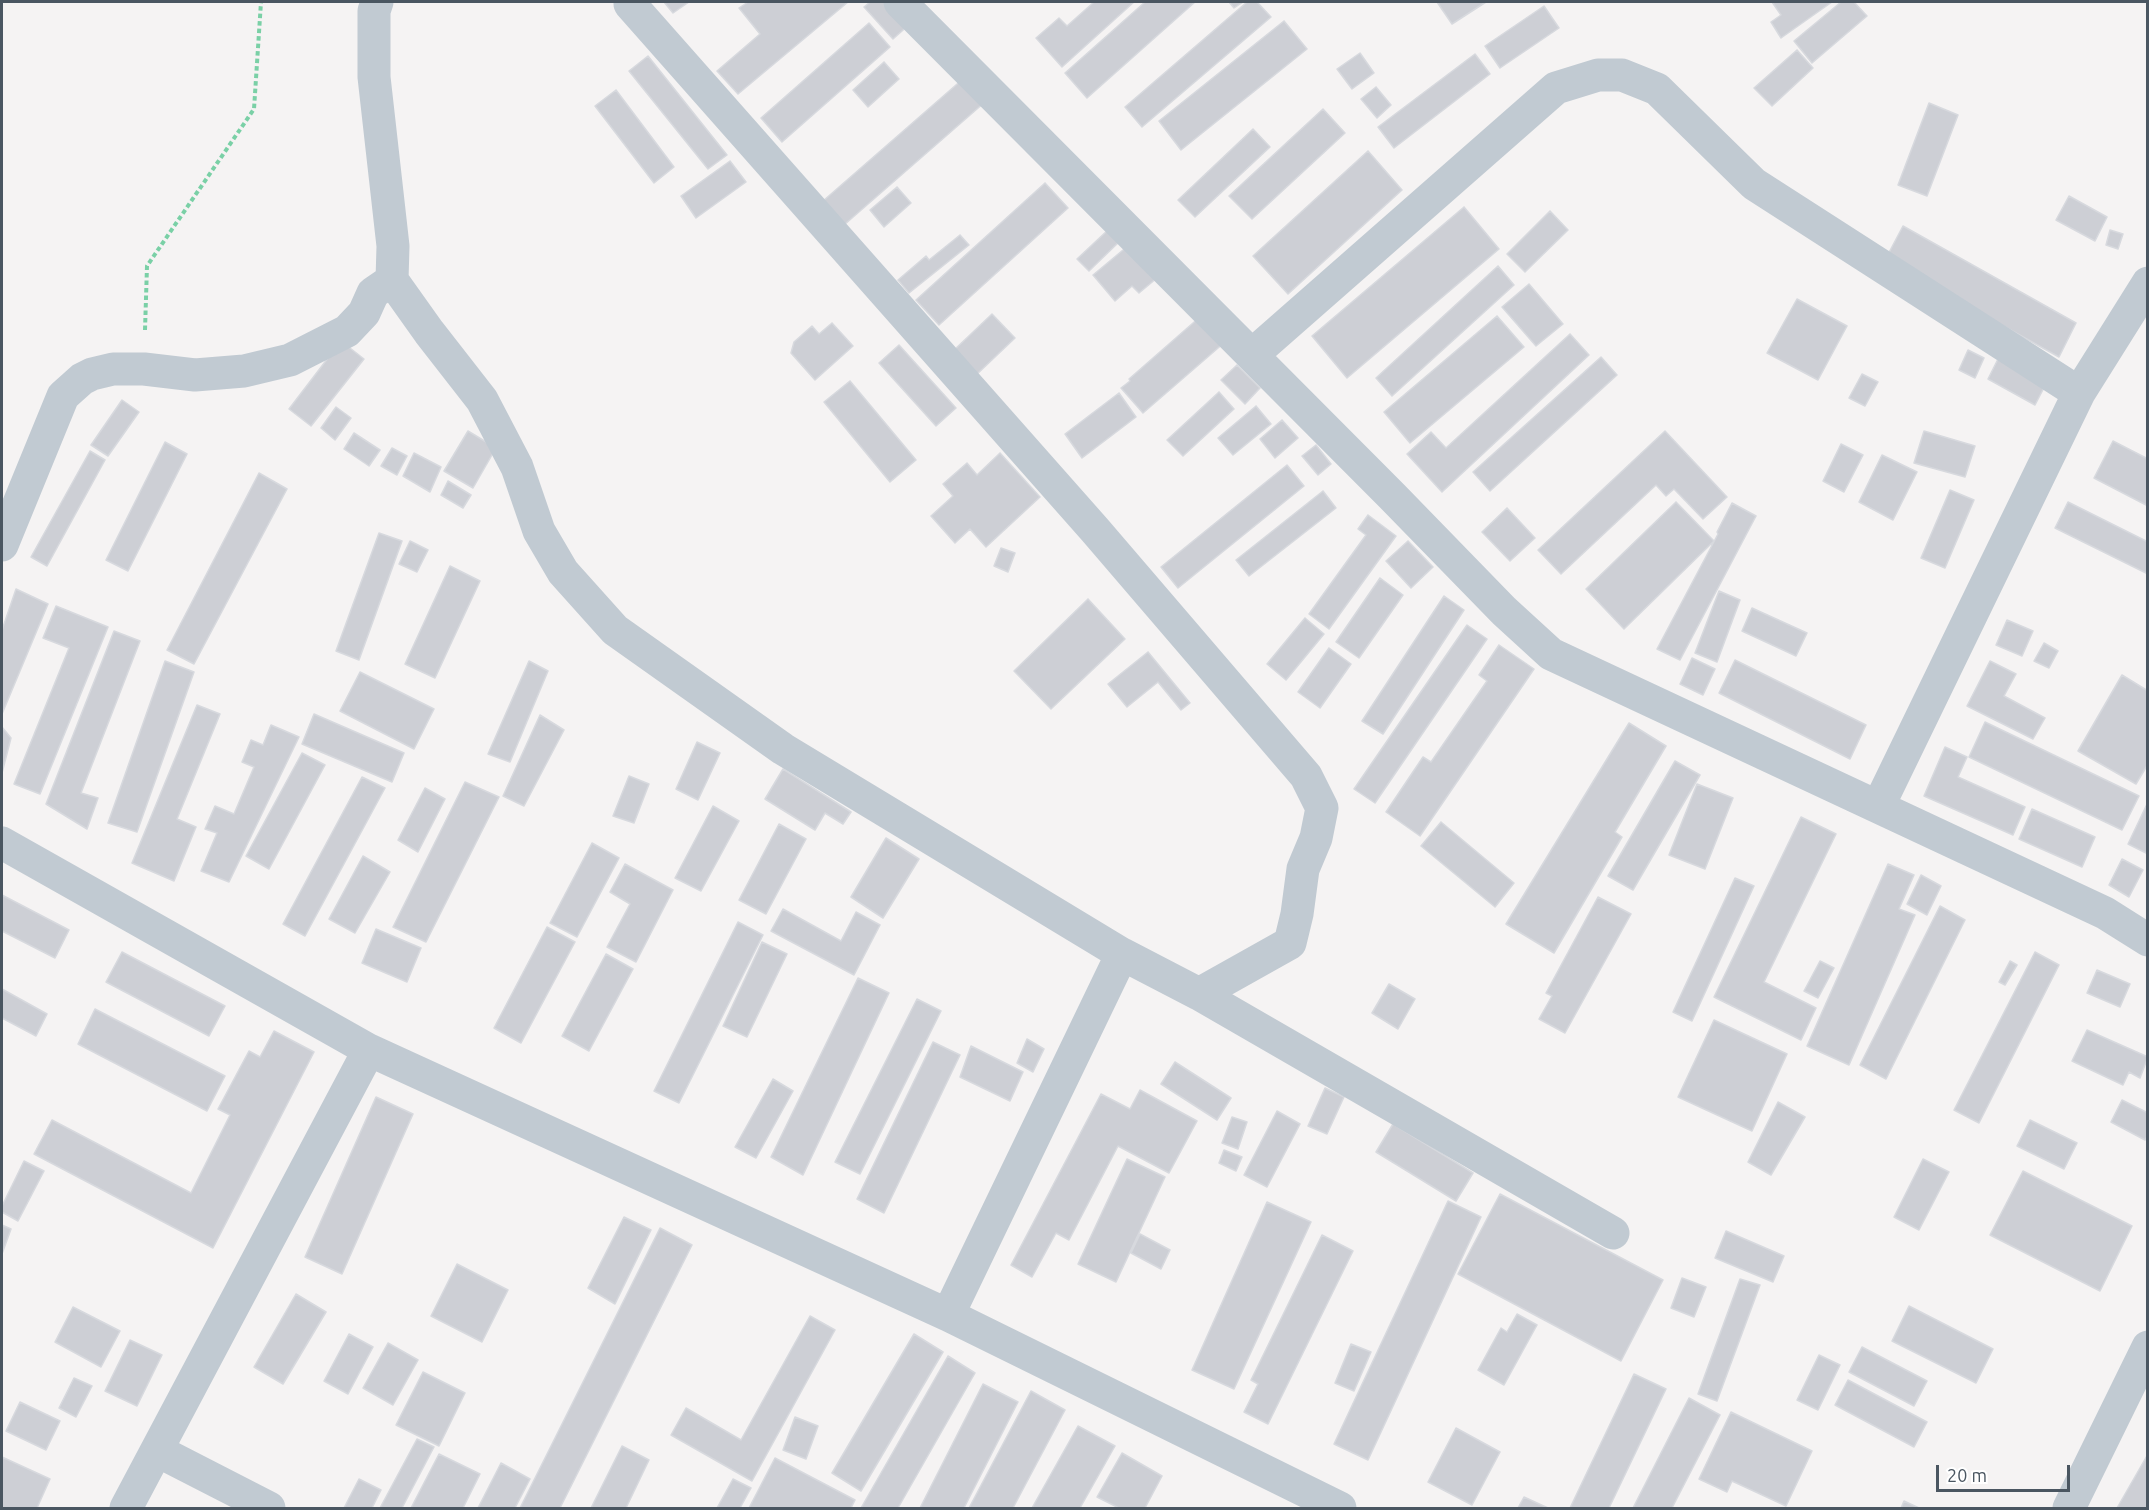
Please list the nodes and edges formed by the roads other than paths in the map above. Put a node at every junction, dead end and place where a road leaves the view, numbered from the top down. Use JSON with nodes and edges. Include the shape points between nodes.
{"nodes":[{"id":1,"x":377,"y":2,"type":"edge"},
{"id":2,"x":900,"y":2,"type":"edge"},
{"id":3,"x":630,"y":4,"type":"dead end"},
{"id":4,"x":392,"y":280,"type":"junction"},
{"id":5,"x":2148,"y":283,"type":"edge"},
{"id":6,"x":1252,"y":355,"type":"junction"},
{"id":7,"x":2079,"y":393,"type":"junction"},
{"id":8,"x":2,"y":545,"type":"edge"},
{"id":9,"x":1878,"y":807,"type":"junction"},
{"id":10,"x":2,"y":843,"type":"edge"},
{"id":11,"x":2148,"y":940,"type":"edge"},
{"id":12,"x":1122,"y":954,"type":"junction"},
{"id":13,"x":1199,"y":994,"type":"junction"},
{"id":14,"x":369,"y":1050,"type":"junction"},
{"id":15,"x":1613,"y":1233,"type":"dead end"},
{"id":16,"x":948,"y":1315,"type":"junction"},
{"id":17,"x":2148,"y":1347,"type":"edge"},
{"id":18,"x":158,"y":1450,"type":"junction"},
{"id":19,"x":126,"y":1509,"type":"edge"},
{"id":20,"x":269,"y":1509,"type":"edge"},
{"id":21,"x":1340,"y":1509,"type":"edge"},
{"id":22,"x":2069,"y":1509,"type":"edge"}],
"edges":[{"from":1,"to":4,"type":"street","via":[[374,77],[393,246]]},
{"from":2,"to":6,"type":"street"},
{"from":3,"to":13,"type":"street","via":[[1095,530],[1306,776],[1322,808],[1316,838],[1303,869],[1290,943]]},
{"from":4,"to":8,"type":"street","via":[[373,293],[364,313],[347,331],[290,360],[244,371],[195,375],[113,369],[92,374],[73,385],[63,396]]},
{"from":4,"to":12,"type":"street","via":[[482,400],[517,467],[539,531],[563,572],[615,630],[783,748]]},
{"from":5,"to":7,"type":"street"},
{"from":6,"to":7,"type":"street","via":[[1556,88],[1598,75],[1622,75],[1657,89],[1754,184]]},
{"from":6,"to":9,"type":"street","via":[[1551,654]]},
{"from":7,"to":9,"type":"street"},
{"from":9,"to":11,"type":"street","via":[[2105,913]]},
{"from":10,"to":14,"type":"street"},
{"from":12,"to":13,"type":"street"},
{"from":12,"to":16,"type":"street"},
{"from":13,"to":15,"type":"street"},
{"from":14,"to":16,"type":"street"},
{"from":14,"to":18,"type":"street"},
{"from":16,"to":21,"type":"street"},
{"from":17,"to":22,"type":"street"},
{"from":18,"to":19,"type":"street"},
{"from":18,"to":20,"type":"street"}]}
